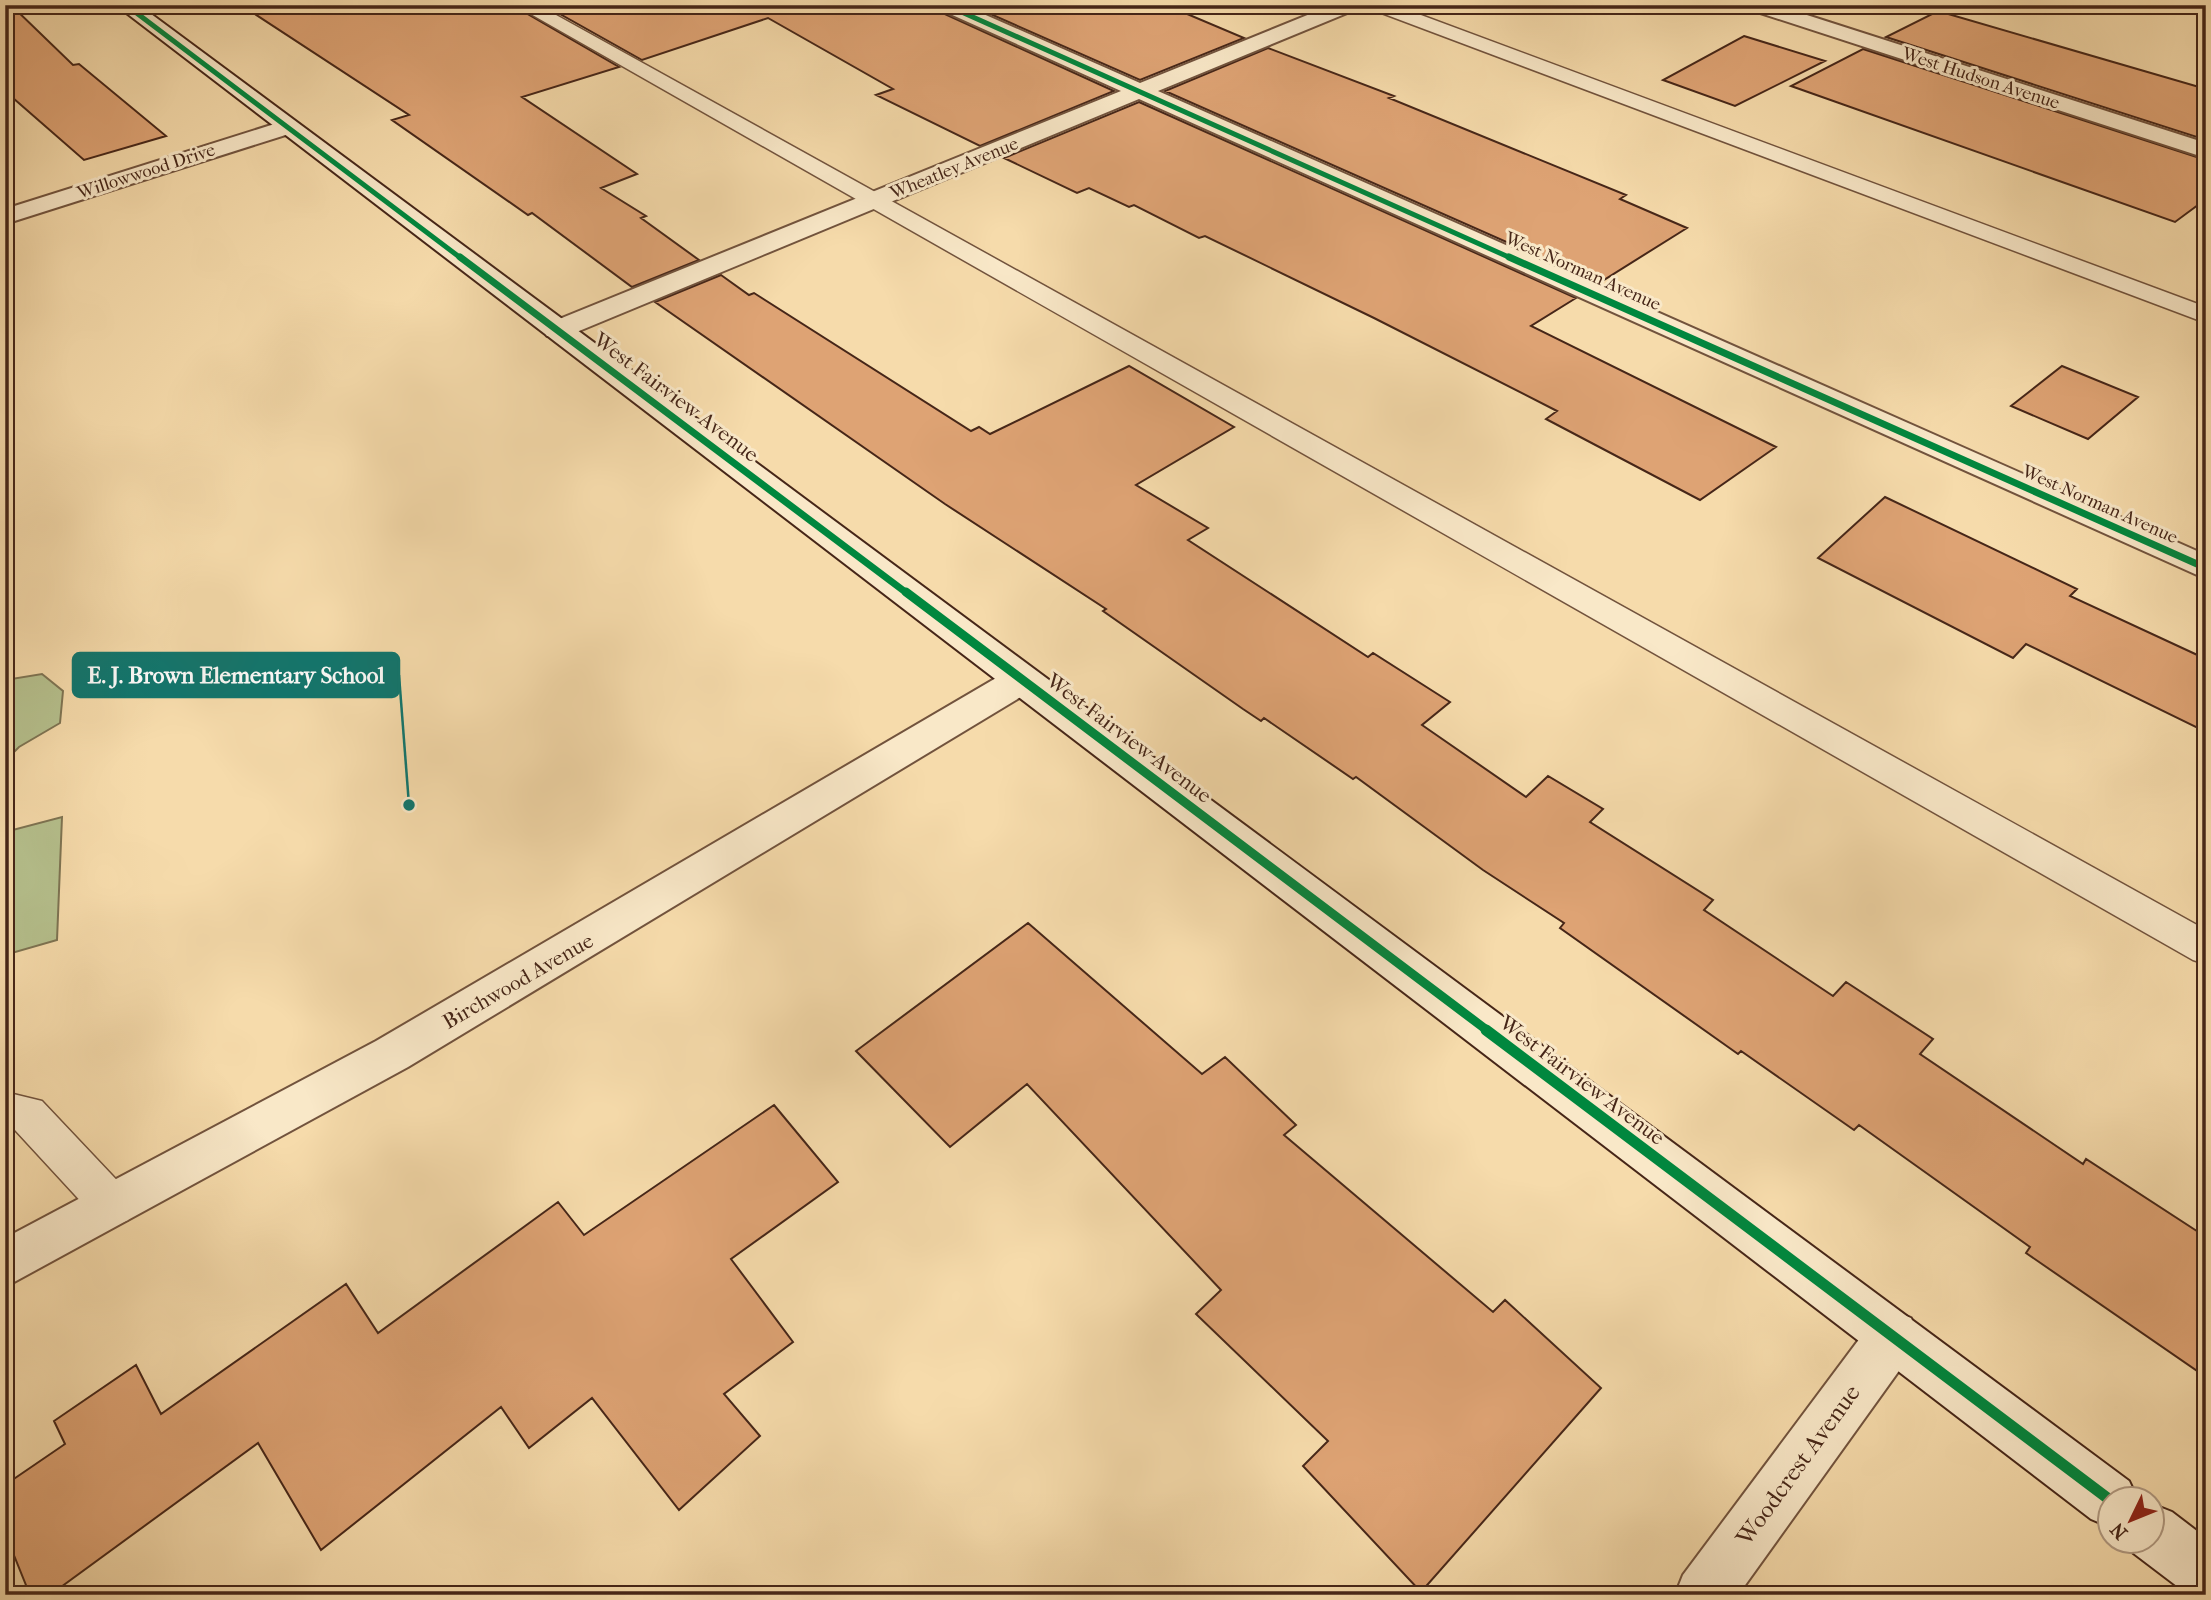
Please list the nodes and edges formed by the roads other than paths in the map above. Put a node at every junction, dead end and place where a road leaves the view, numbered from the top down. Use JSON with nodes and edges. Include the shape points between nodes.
{"nodes":[{"id":1,"x":126,"y":5,"type":"edge"},
{"id":2,"x":524,"y":5,"type":"edge"},
{"id":3,"x":946,"y":5,"type":"edge"},
{"id":4,"x":1350,"y":5,"type":"edge"},
{"id":5,"x":1377,"y":5,"type":"edge"},
{"id":6,"x":1755,"y":5,"type":"edge"},
{"id":7,"x":1142,"y":91,"type":"junction"},
{"id":8,"x":287,"y":127,"type":"junction"},
{"id":9,"x":2206,"y":151,"type":"edge"},
{"id":10,"x":871,"y":202,"type":"junction"},
{"id":11,"x":5,"y":217,"type":"edge"},
{"id":12,"x":2206,"y":316,"type":"edge"},
{"id":13,"x":557,"y":330,"type":"junction"},
{"id":14,"x":2206,"y":568,"type":"edge"},
{"id":15,"x":1021,"y":680,"type":"junction"},
{"id":16,"x":2206,"y":949,"type":"edge"},
{"id":17,"x":5,"y":1110,"type":"edge"},
{"id":18,"x":113,"y":1206,"type":"junction"},
{"id":19,"x":5,"y":1264,"type":"edge"},
{"id":20,"x":1893,"y":1336,"type":"junction"},
{"id":21,"x":2096,"y":1490,"type":"edge"},
{"id":22,"x":2166,"y":1543,"type":"edge"},
{"id":23,"x":2206,"y":1573,"type":"edge"},
{"id":24,"x":1703,"y":1595,"type":"edge"}],
"edges":[{"from":1,"to":8,"type":"street","name":"West Fairview Avenue"},
{"from":2,"to":10,"type":"lane"},
{"from":3,"to":7,"type":"street","name":"West Norman Avenue"},
{"from":4,"to":7,"type":"street","name":"Wheatley Avenue"},
{"from":5,"to":12,"type":"lane"},
{"from":6,"to":9,"type":"street","name":"West Hudson Avenue"},
{"from":7,"to":10,"type":"street","name":"Wheatley Avenue"},
{"from":7,"to":14,"type":"street","name":"West Norman Avenue"},
{"from":8,"to":11,"type":"street","name":"Willowwood Drive"},
{"from":8,"to":13,"type":"street","name":"West Fairview Avenue"},
{"from":10,"to":13,"type":"street","name":"Wheatley Avenue"},
{"from":10,"to":16,"type":"lane"},
{"from":13,"to":15,"type":"street","name":"West Fairview Avenue"},
{"from":15,"to":18,"type":"street","name":"Birchwood Avenue","via":[[404,1047]]},
{"from":15,"to":20,"type":"street","name":"West Fairview Avenue"},
{"from":17,"to":18,"type":"lane","via":[[27,1114]]},
{"from":18,"to":19,"type":"street","name":"Birchwood Avenue"},
{"from":20,"to":21,"type":"street","name":"West Fairview Avenue"},
{"from":20,"to":24,"type":"street","name":"Woodcrest Avenue"},
{"from":22,"to":23,"type":"street"}]}
